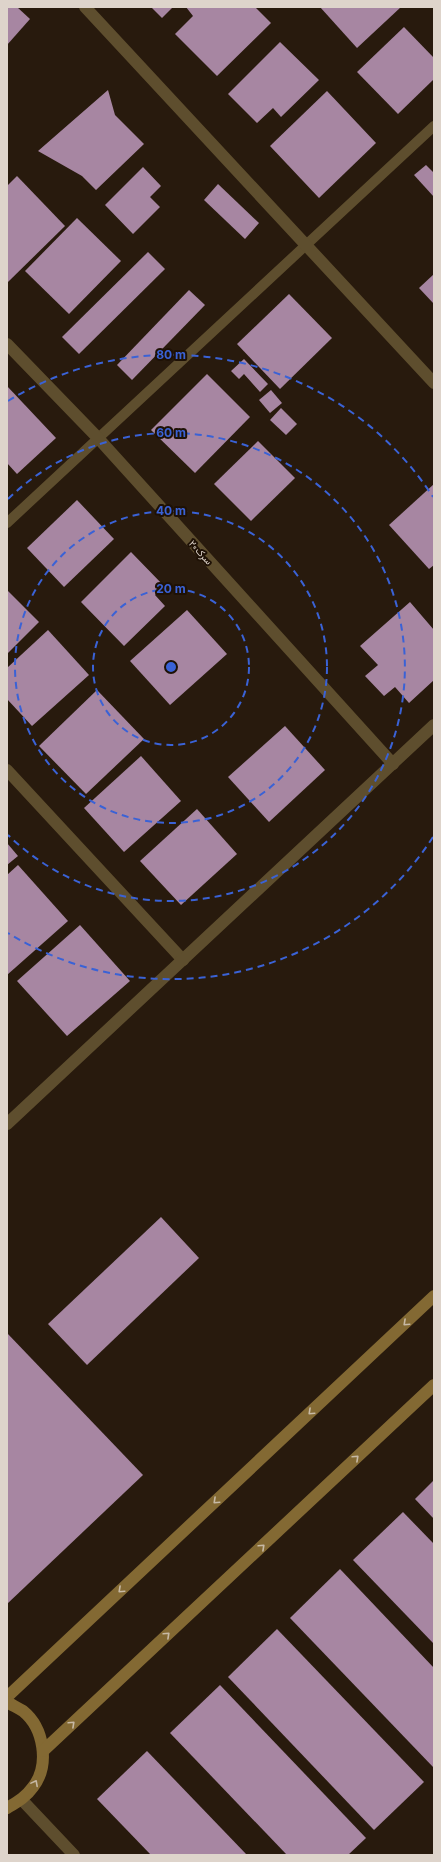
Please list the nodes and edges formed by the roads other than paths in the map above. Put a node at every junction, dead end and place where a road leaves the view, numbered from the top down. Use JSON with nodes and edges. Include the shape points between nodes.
{"nodes":[{"id":1,"x":85,"y":7,"type":"edge"},
{"id":2,"x":434,"y":126,"type":"edge"},
{"id":3,"x":307,"y":244,"type":"junction"},
{"id":4,"x":7,"y":344,"type":"edge"},
{"id":5,"x":434,"y":383,"type":"edge"},
{"id":6,"x":98,"y":438,"type":"junction"},
{"id":7,"x":7,"y":523,"type":"edge"},
{"id":8,"x":434,"y":725,"type":"edge"},
{"id":9,"x":392,"y":764,"type":"junction"},
{"id":10,"x":7,"y":770,"type":"edge"},
{"id":11,"x":183,"y":960,"type":"junction"},
{"id":12,"x":7,"y":1124,"type":"edge"},
{"id":13,"x":434,"y":1296,"type":"edge"},
{"id":14,"x":434,"y":1385,"type":"edge"},
{"id":15,"x":7,"y":1697,"type":"edge"},
{"id":16,"x":7,"y":1702,"type":"edge"},
{"id":17,"x":43,"y":1751,"type":"junction"},
{"id":18,"x":22,"y":1800,"type":"junction"},
{"id":19,"x":7,"y":1808,"type":"edge"},
{"id":20,"x":74,"y":1855,"type":"edge"}],
"edges":[{"from":1,"to":3,"type":"street"},
{"from":2,"to":3,"type":"lane"},
{"from":3,"to":5,"type":"street"},
{"from":3,"to":6,"type":"lane"},
{"from":4,"to":6,"type":"street","name":"سرک۲۰"},
{"from":6,"to":7,"type":"lane"},
{"from":6,"to":9,"type":"street","name":"سرک۲۰"},
{"from":8,"to":9,"type":"street"},
{"from":9,"to":11,"type":"street"},
{"from":10,"to":11,"type":"street"},
{"from":11,"to":12,"type":"street"},
{"from":13,"to":15,"type":"street","one_way":true},
{"from":17,"to":14,"type":"street","one_way":true},
{"from":16,"to":17,"type":"street","via":[[24,1712],[37,1729]]},
{"from":18,"to":17,"type":"street","one_way":true,"via":[[34,1786],[42,1770]]},
{"from":18,"to":19,"type":"street"},
{"from":18,"to":20,"type":"street"}]}
